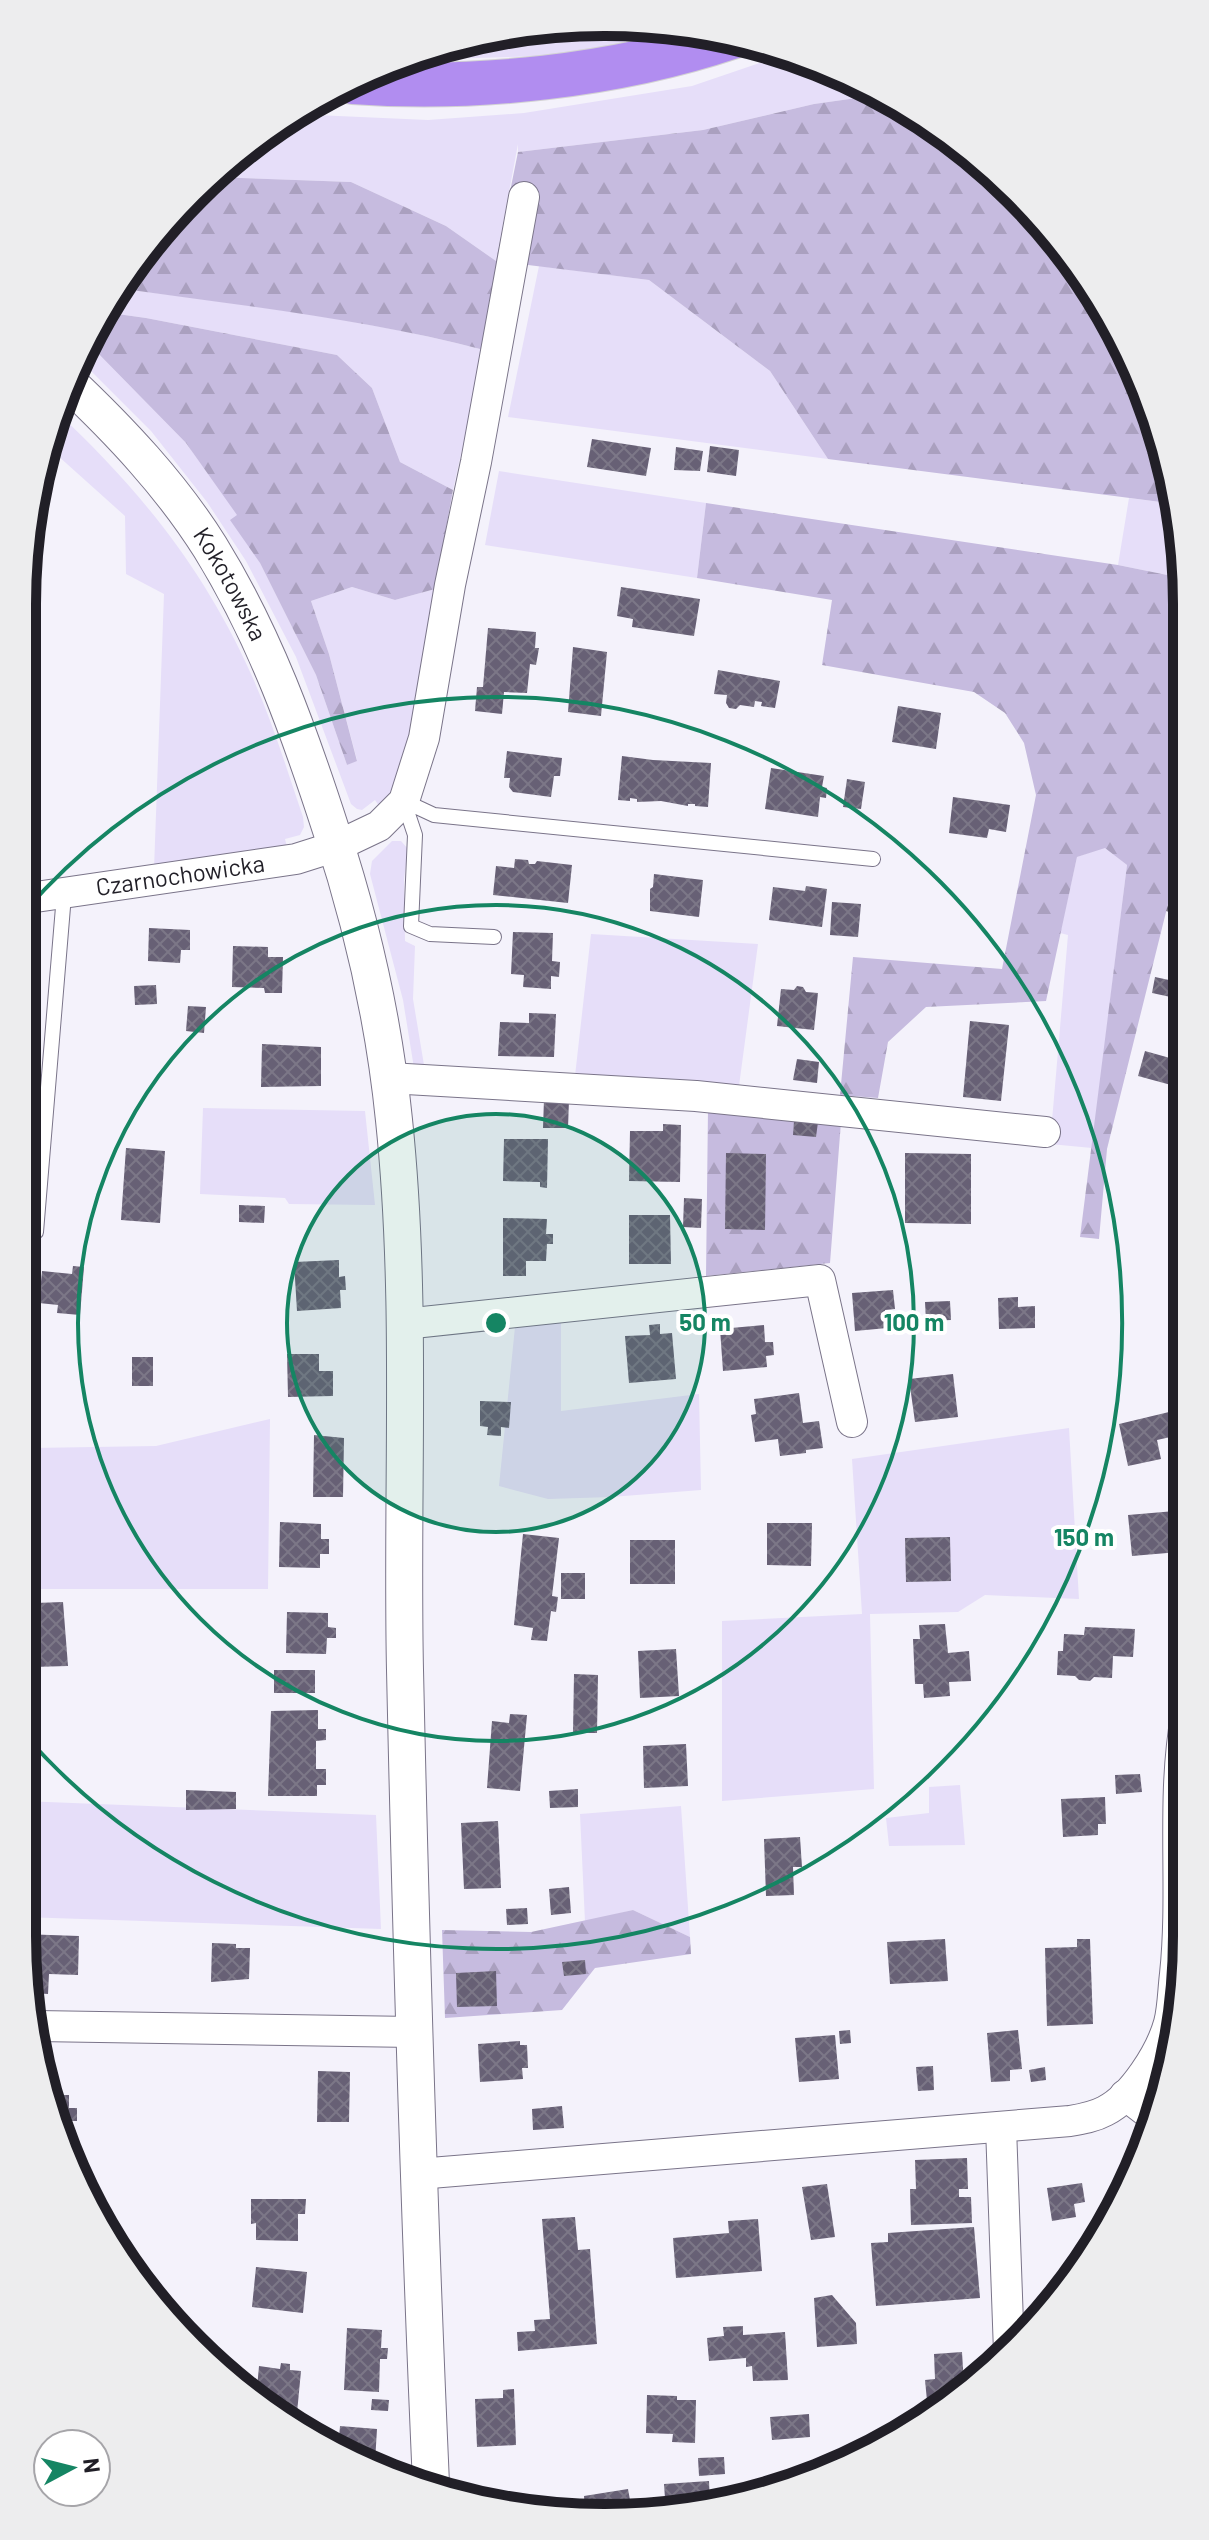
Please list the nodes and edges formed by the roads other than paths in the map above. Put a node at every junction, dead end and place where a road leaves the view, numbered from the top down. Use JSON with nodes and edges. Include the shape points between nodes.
{"nodes":[{"id":1,"x":706,"y":46,"type":"edge"},
{"id":2,"x":377,"y":84,"type":"edge"},
{"id":3,"x":524,"y":197,"type":"dead end"},
{"id":4,"x":77,"y":391,"type":"edge"},
{"id":5,"x":404,"y":801,"type":"junction"},
{"id":6,"x":334,"y":837,"type":"junction"},
{"id":7,"x":873,"y":859,"type":"dead end"},
{"id":8,"x":64,"y":895,"type":"junction"},
{"id":9,"x":36,"y":898,"type":"edge"},
{"id":10,"x":494,"y":937,"type":"dead end"},
{"id":11,"x":389,"y":1078,"type":"junction"},
{"id":12,"x":1045,"y":1132,"type":"dead end"},
{"id":13,"x":36,"y":1232,"type":"dead end"},
{"id":14,"x":404,"y":1324,"type":"junction"},
{"id":15,"x":852,"y":1422,"type":"dead end"},
{"id":16,"x":44,"y":2026,"type":"edge"},
{"id":17,"x":413,"y":2032,"type":"junction"},
{"id":18,"x":1163,"y":2040,"type":"edge"},
{"id":19,"x":1125,"y":2095,"type":"junction"},
{"id":20,"x":1145,"y":2111,"type":"edge"},
{"id":21,"x":1001,"y":2127,"type":"junction"},
{"id":22,"x":418,"y":2174,"type":"junction"},
{"id":23,"x":1008,"y":2335,"type":"edge"},
{"id":24,"x":431,"y":2477,"type":"edge"}],
"edges":[{"from":1,"to":2,"type":"highway","via":[[524,78]]},
{"from":3,"to":5,"type":"street","via":[[424,738]]},
{"from":4,"to":6,"type":"street","name":"Kokotowska","via":[[137,450],[208,543],[241,600],[294,718]]},
{"from":5,"to":6,"type":"street","name":"Czarnochowicka","via":[[385,823]]},
{"from":5,"to":7,"type":"lane","via":[[434,815]]},
{"from":5,"to":10,"type":"lane","via":[[415,835],[411,926],[430,934]]},
{"from":6,"to":8,"type":"street","name":"Czarnochowicka","via":[[285,862]]},
{"from":6,"to":11,"type":"street","name":"Kokotowska","via":[[379,1010]]},
{"from":8,"to":9,"type":"street","name":"Czarnochowicka"},
{"from":8,"to":13,"type":"lane"},
{"from":11,"to":12,"type":"street","via":[[696,1096]]},
{"from":11,"to":14,"type":"street","name":"Kokotowska"},
{"from":14,"to":15,"type":"street","via":[[820,1280]]},
{"from":14,"to":17,"type":"street","name":"Kokotowska","via":[[403,1594]]},
{"from":16,"to":17,"type":"street"},
{"from":17,"to":22,"type":"street","name":"Kokotowska"},
{"from":18,"to":19,"type":"street"},
{"from":19,"to":20,"type":"street"},
{"from":19,"to":21,"type":"street","via":[[1089,2118]]},
{"from":21,"to":22,"type":"street"},
{"from":21,"to":23,"type":"street"},
{"from":22,"to":24,"type":"street","name":"Kokotowska"}]}
